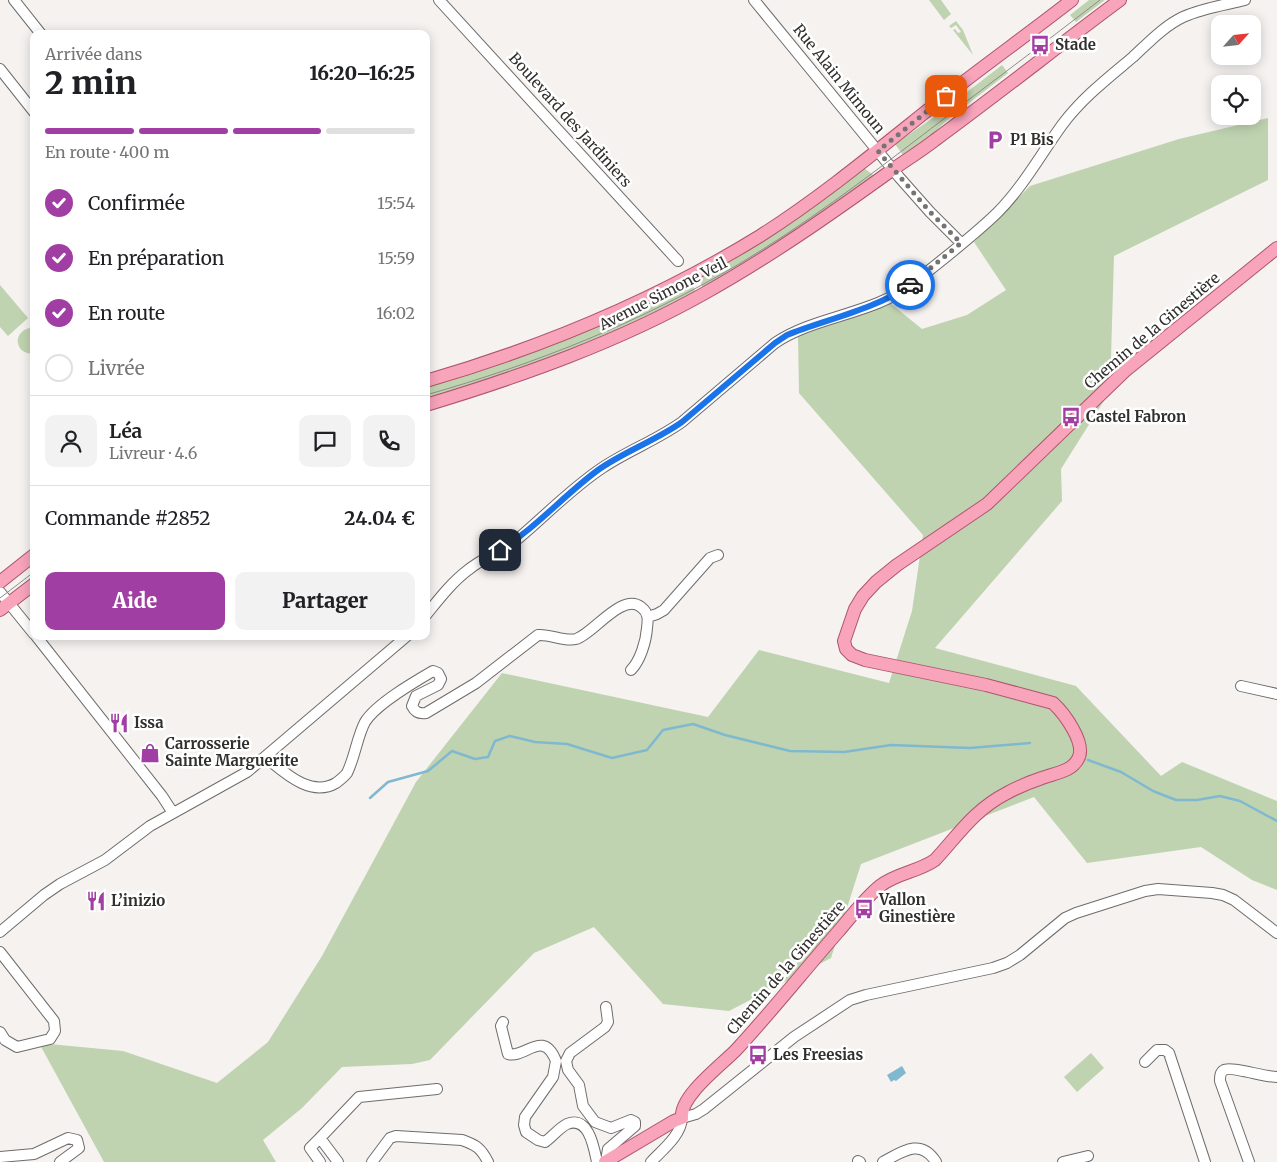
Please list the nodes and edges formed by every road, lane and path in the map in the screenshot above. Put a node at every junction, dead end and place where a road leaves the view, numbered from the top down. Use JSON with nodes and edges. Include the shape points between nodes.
{"nodes":[{"id":1,"x":14,"y":0,"type":"edge"},
{"id":2,"x":439,"y":0,"type":"edge"},
{"id":3,"x":754,"y":0,"type":"edge"},
{"id":4,"x":1072,"y":0,"type":"edge"},
{"id":5,"x":1120,"y":0,"type":"edge"},
{"id":6,"x":1245,"y":0,"type":"edge"},
{"id":7,"x":38,"y":30,"type":"edge"},
{"id":8,"x":0,"y":69,"type":"edge"},
{"id":9,"x":30,"y":107,"type":"edge"},
{"id":10,"x":878,"y":151,"type":"junction"},
{"id":11,"x":893,"y":170,"type":"junction"},
{"id":12,"x":961,"y":243,"type":"junction"},
{"id":13,"x":1277,"y":248,"type":"edge"},
{"id":14,"x":678,"y":261,"type":"dead end"},
{"id":15,"x":430,"y":380,"type":"edge"},
{"id":16,"x":430,"y":403,"type":"edge"},
{"id":17,"x":718,"y":554,"type":"dead end"},
{"id":18,"x":30,"y":558,"type":"edge"},
{"id":19,"x":0,"y":582,"type":"edge"},
{"id":20,"x":30,"y":587,"type":"edge"},
{"id":21,"x":0,"y":592,"type":"edge"},
{"id":22,"x":5,"y":607,"type":"edge"},
{"id":23,"x":430,"y":610,"type":"edge"},
{"id":24,"x":648,"y":616,"type":"junction"},
{"id":25,"x":30,"y":630,"type":"edge"},
{"id":26,"x":39,"y":640,"type":"edge"},
{"id":27,"x":402,"y":640,"type":"edge"},
{"id":28,"x":631,"y":670,"type":"dead end"},
{"id":29,"x":1241,"y":686,"type":"dead end"},
{"id":30,"x":1277,"y":694,"type":"edge"},
{"id":31,"x":265,"y":757,"type":"junction"},
{"id":32,"x":173,"y":813,"type":"junction"},
{"id":33,"x":0,"y":932,"type":"edge"},
{"id":34,"x":1277,"y":933,"type":"edge"},
{"id":35,"x":0,"y":952,"type":"edge"},
{"id":36,"x":606,"y":1007,"type":"dead end"},
{"id":37,"x":503,"y":1022,"type":"dead end"},
{"id":38,"x":0,"y":1032,"type":"edge"},
{"id":39,"x":1145,"y":1062,"type":"dead end"},
{"id":40,"x":1277,"y":1077,"type":"edge"},
{"id":41,"x":437,"y":1089,"type":"dead end"},
{"id":42,"x":682,"y":1118,"type":"junction"},
{"id":43,"x":320,"y":1138,"type":"junction"},
{"id":44,"x":1088,"y":1156,"type":"dead end"},
{"id":45,"x":0,"y":1157,"type":"edge"},
{"id":46,"x":60,"y":1162,"type":"edge"},
{"id":47,"x":320,"y":1162,"type":"edge"},
{"id":48,"x":338,"y":1162,"type":"edge"},
{"id":49,"x":372,"y":1162,"type":"edge"},
{"id":50,"x":488,"y":1162,"type":"edge"},
{"id":51,"x":603,"y":1162,"type":"edge"},
{"id":52,"x":651,"y":1162,"type":"edge"},
{"id":53,"x":883,"y":1162,"type":"edge"},
{"id":54,"x":936,"y":1162,"type":"edge"},
{"id":55,"x":1062,"y":1162,"type":"edge"},
{"id":56,"x":1204,"y":1162,"type":"edge"},
{"id":57,"x":1248,"y":1162,"type":"edge"}],
"edges":[{"from":1,"to":7,"type":"street"},
{"from":2,"to":14,"type":"street","name":"Boulevard des Jardiniers"},
{"from":3,"to":10,"type":"street","name":"Rue Alain Mimoun"},
{"from":4,"to":10,"type":"main road","name":"Avenue Simone Veil"},
{"from":5,"to":11,"type":"main road","name":"Avenue Simone Veil"},
{"from":6,"to":12,"type":"street","via":[[1183,17],[1147,44],[1087,96],[997,213]]},
{"from":8,"to":9,"type":"street"},
{"from":10,"to":11,"type":"street","name":"Rue Alain Mimoun"},
{"from":10,"to":15,"type":"main road","name":"Avenue Simone Veil","via":[[795,212],[690,276],[582,327],[514,354]]},
{"from":11,"to":12,"type":"street","name":"Rue Alain Mimoun"},
{"from":11,"to":16,"type":"main road","name":"Avenue Simone Veil","via":[[771,255],[660,316],[521,375]]},
{"from":12,"to":23,"type":"street","via":[[893,296],[787,335],[775,343],[669,432],[601,468],[512,543],[467,570]]},
{"from":13,"to":42,"type":"main road","name":"Chemin de la Ginestière","via":[[1126,370],[987,504],[897,565],[863,596],[844,641],[852,655],[986,685],[1053,704],[1061,710],[1079,744],[1079,759],[1071,768],[1024,785],[989,803],[976,813],[935,860],[893,878],[875,890],[737,1049],[691,1094]]},
{"from":17,"to":24,"type":"street","via":[[710,558],[664,610]]},
{"from":18,"to":19,"type":"main road"},
{"from":20,"to":22,"type":"main road"},
{"from":21,"to":22,"type":"street"},
{"from":22,"to":25,"type":"street"},
{"from":24,"to":28,"type":"street","via":[[647,634],[637,664]]},
{"from":24,"to":31,"type":"street","via":[[639,605],[630,604],[619,608],[578,638],[570,640],[538,635],[476,683],[421,714],[412,706],[416,696],[438,685],[441,679],[432,671],[374,712],[365,722],[346,774],[331,786],[311,787],[296,781]]},
{"from":26,"to":32,"type":"street"},
{"from":27,"to":31,"type":"street"},
{"from":29,"to":30,"type":"street"},
{"from":31,"to":32,"type":"street","via":[[235,780]]},
{"from":32,"to":33,"type":"street","via":[[105,860],[44,895]]},
{"from":34,"to":42,"type":"street","via":[[1234,900],[1212,893],[1158,889],[1101,904],[1065,918],[1007,963],[850,1000],[794,1037],[704,1109]]},
{"from":35,"to":38,"type":"street","via":[[54,1021],[55,1031],[50,1039],[17,1047],[5,1040]]},
{"from":36,"to":51,"type":"street","via":[[608,1022],[605,1027],[570,1054],[566,1061],[578,1085],[583,1106],[595,1122],[611,1128],[631,1120],[635,1122],[635,1126],[608,1149]]},
{"from":37,"to":51,"type":"street","via":[[501,1026],[508,1054],[514,1056],[537,1045],[549,1050],[556,1061],[553,1077],[525,1117],[526,1132],[545,1142],[575,1122],[590,1135]]},
{"from":39,"to":56,"type":"street","via":[[1157,1050],[1169,1053]]},
{"from":40,"to":57,"type":"street","via":[[1231,1068],[1220,1074]]},
{"from":41,"to":43,"type":"street","via":[[359,1097]]},
{"from":42,"to":51,"type":"main road"},
{"from":42,"to":52,"type":"street","via":[[675,1136]]},
{"from":43,"to":47,"type":"street","via":[[310,1148]]},
{"from":43,"to":48,"type":"street"},
{"from":44,"to":55,"type":"street"},
{"from":45,"to":46,"type":"street","via":[[34,1154],[68,1138],[77,1140],[79,1148]]},
{"from":49,"to":50,"type":"street","via":[[390,1138],[396,1136],[462,1140],[482,1150]]},
{"from":53,"to":54,"type":"street","via":[[915,1148],[930,1153]]}]}
